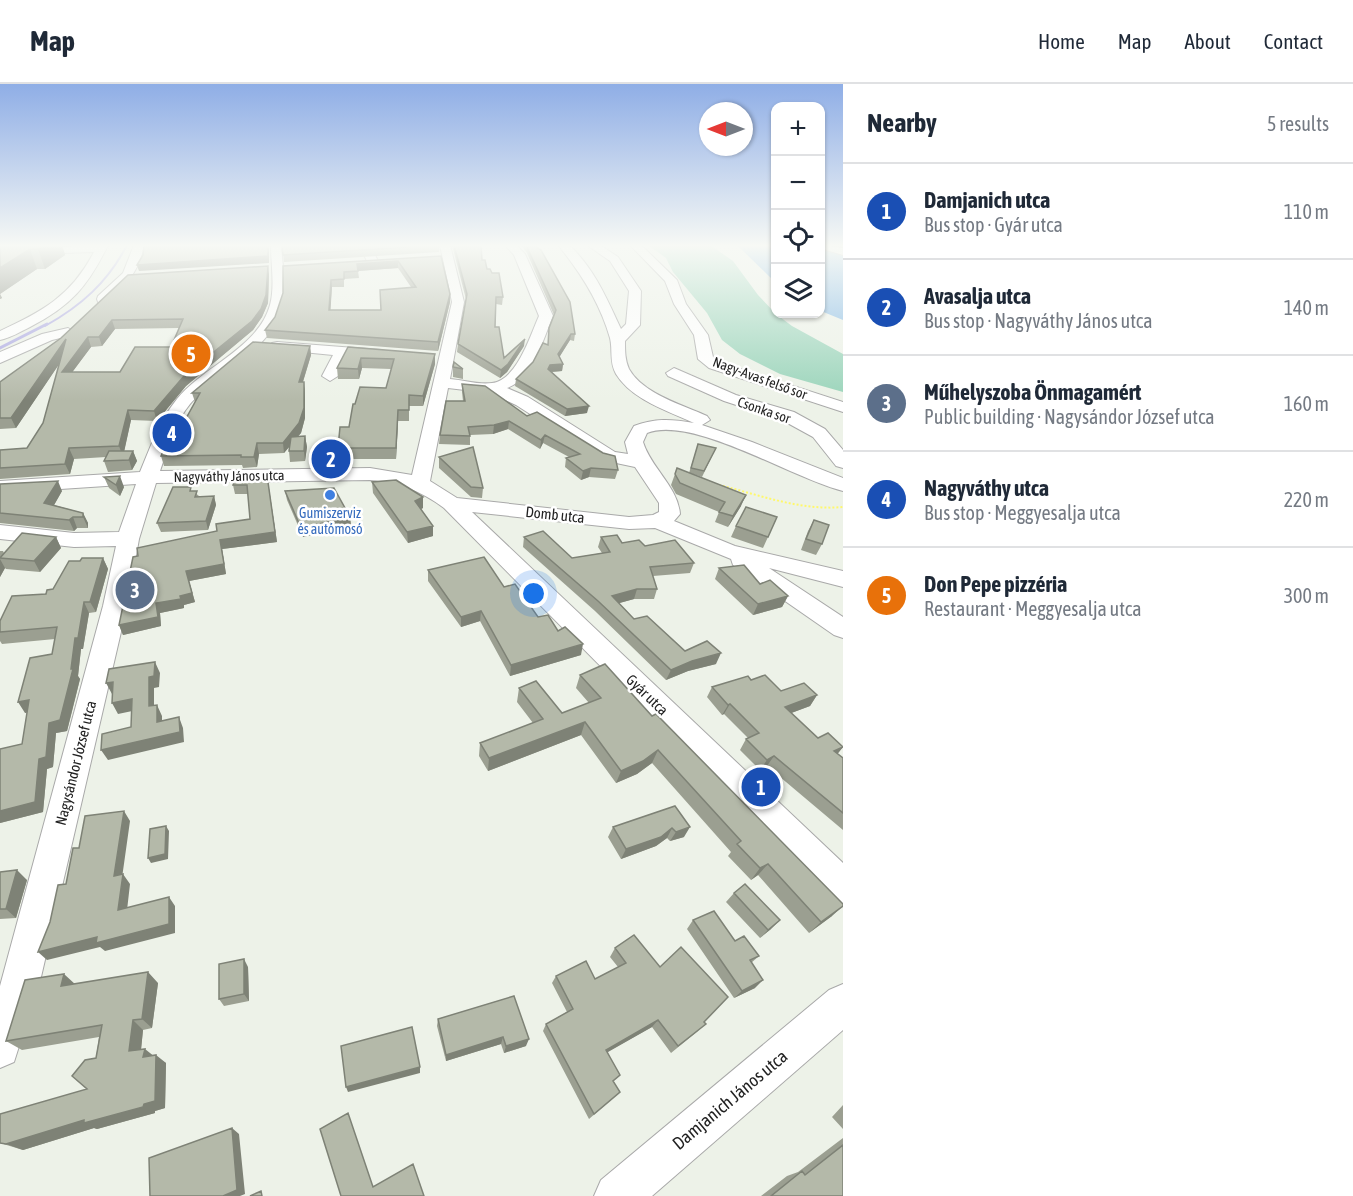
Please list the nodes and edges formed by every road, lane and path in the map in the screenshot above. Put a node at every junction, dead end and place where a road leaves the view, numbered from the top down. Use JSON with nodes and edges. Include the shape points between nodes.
{"nodes":[{"id":1,"x":67,"y":297,"type":"edge"},
{"id":2,"x":108,"y":297,"type":"edge"},
{"id":3,"x":276,"y":297,"type":"edge"},
{"id":4,"x":456,"y":297,"type":"edge"},
{"id":5,"x":538,"y":297,"type":"edge"},
{"id":6,"x":597,"y":297,"type":"edge"},
{"id":7,"x":635,"y":297,"type":"edge"},
{"id":8,"x":678,"y":297,"type":"edge"},
{"id":9,"x":94,"y":308,"type":"edge"},
{"id":10,"x":11,"y":316,"type":"dead end"},
{"id":11,"x":38,"y":318,"type":"junction"},
{"id":12,"x":0,"y":336,"type":"edge"},
{"id":13,"x":618,"y":340,"type":"junction"},
{"id":14,"x":251,"y":344,"type":"junction"},
{"id":15,"x":342,"y":351,"type":"junction"},
{"id":16,"x":400,"y":355,"type":"edge"},
{"id":17,"x":40,"y":356,"type":"edge"},
{"id":18,"x":0,"y":358,"type":"edge"},
{"id":19,"x":674,"y":373,"type":"dead end"},
{"id":20,"x":330,"y":376,"type":"dead end"},
{"id":21,"x":442,"y":383,"type":"junction"},
{"id":22,"x":493,"y":388,"type":"junction"},
{"id":23,"x":843,"y":407,"type":"edge"},
{"id":24,"x":726,"y":438,"type":"junction"},
{"id":25,"x":843,"y":462,"type":"edge"},
{"id":26,"x":642,"y":464,"type":"junction"},
{"id":27,"x":148,"y":478,"type":"junction"},
{"id":28,"x":420,"y":482,"type":"junction"},
{"id":29,"x":713,"y":484,"type":"edge"},
{"id":30,"x":843,"y":485,"type":"edge"},
{"id":31,"x":0,"y":487,"type":"edge"},
{"id":32,"x":451,"y":504,"type":"junction"},
{"id":33,"x":843,"y":507,"type":"edge"},
{"id":34,"x":659,"y":522,"type":"junction"},
{"id":35,"x":0,"y":532,"type":"edge"},
{"id":36,"x":128,"y":539,"type":"junction"},
{"id":37,"x":728,"y":552,"type":"junction"},
{"id":38,"x":843,"y":579,"type":"edge"},
{"id":39,"x":843,"y":629,"type":"edge"},
{"id":40,"x":843,"y":887,"type":"edge"},
{"id":41,"x":843,"y":1004,"type":"edge"},
{"id":42,"x":0,"y":1048,"type":"edge"},
{"id":43,"x":617,"y":1196,"type":"edge"}],
"edges":[{"from":1,"to":11,"type":"street"},
{"from":2,"to":9,"type":"street"},
{"from":3,"to":14,"type":"street","name":"Nagysándor József utca","via":[[264,330]]},
{"from":4,"to":21,"type":"street","via":[[441,358]]},
{"from":5,"to":22,"type":"street","via":[[546,316],[526,362],[510,382]]},
{"from":6,"to":13,"type":"street"},
{"from":7,"to":13,"type":"street","via":[[633,325]]},
{"from":8,"to":23,"type":"street","name":"Nagy-Avas felső sor","via":[[701,335],[706,359],[714,365]]},
{"from":10,"to":11,"type":"street"},
{"from":11,"to":12,"type":"street"},
{"from":13,"to":24,"type":"street","via":[[619,365],[632,383],[659,401],[731,433]]},
{"from":14,"to":15,"type":"street"},
{"from":14,"to":27,"type":"street","name":"Nagysándor József utca","via":[[184,401],[168,424]]},
{"from":15,"to":16,"type":"street"},
{"from":15,"to":20,"type":"street"},
{"from":17,"to":18,"type":"street","via":[[73,328]]},
{"from":19,"to":25,"type":"street","name":"Csonka sor","via":[[730,398],[788,416],[819,433]]},
{"from":21,"to":22,"type":"street"},
{"from":21,"to":28,"type":"street"},
{"from":22,"to":26,"type":"street","via":[[522,401],[609,456]]},
{"from":24,"to":26,"type":"street","via":[[676,424],[648,425],[634,436],[634,448]]},
{"from":24,"to":30,"type":"street"},
{"from":26,"to":34,"type":"street","via":[[670,501],[669,517]]},
{"from":27,"to":28,"type":"street","name":"Nagyváthy János utca","via":[[370,474]]},
{"from":27,"to":31,"type":"street","name":"Nagyváthy János utca"},
{"from":27,"to":36,"type":"street","name":"Nagysándor József utca"},
{"from":28,"to":32,"type":"street","name":"Nagyváthy János utca"},
{"from":29,"to":33,"type":"path","via":[[810,507]]},
{"from":32,"to":34,"type":"street","name":"Domb utca","via":[[629,523]]},
{"from":32,"to":40,"type":"street","name":"Gyár utca"},
{"from":34,"to":37,"type":"street","name":"Domb utca"},
{"from":35,"to":36,"type":"street","via":[[74,540]]},
{"from":36,"to":42,"type":"street","name":"Nagysándor József utca","via":[[110,630],[22,977]]},
{"from":37,"to":38,"type":"street","name":"Domb utca"},
{"from":37,"to":39,"type":"street","name":"Domb utca"},
{"from":41,"to":43,"type":"street","name":"Damjanich János utca"}]}
